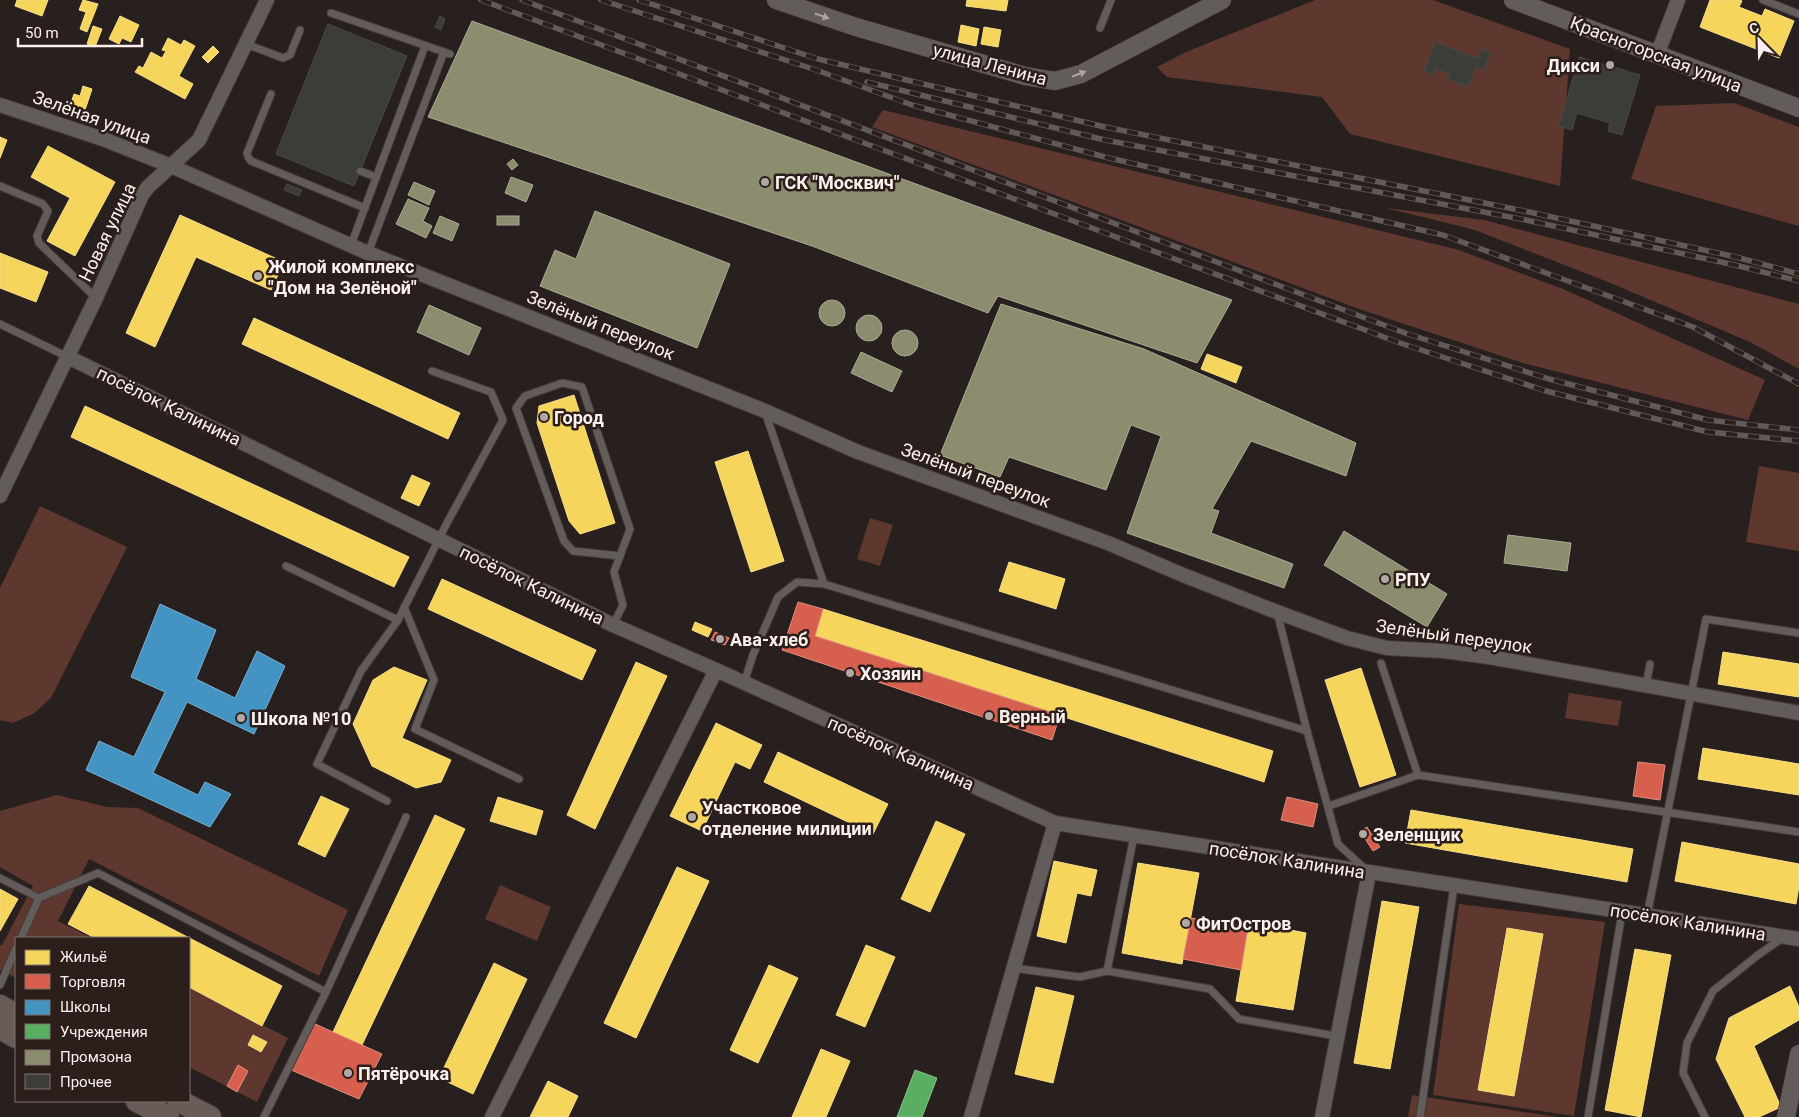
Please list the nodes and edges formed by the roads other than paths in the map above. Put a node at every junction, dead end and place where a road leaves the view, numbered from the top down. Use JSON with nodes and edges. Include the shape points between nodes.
{"nodes":[{"id":1,"x":267,"y":0,"type":"edge"},
{"id":2,"x":776,"y":0,"type":"edge"},
{"id":3,"x":1111,"y":0,"type":"edge"},
{"id":4,"x":1222,"y":0,"type":"edge"},
{"id":5,"x":1513,"y":0,"type":"edge"},
{"id":6,"x":1678,"y":0,"type":"edge"},
{"id":7,"x":1763,"y":0,"type":"edge"},
{"id":8,"x":1779,"y":3,"type":"edge"},
{"id":9,"x":1538,"y":4,"type":"edge"},
{"id":10,"x":331,"y":13,"type":"dead end"},
{"id":11,"x":1799,"y":14,"type":"edge"},
{"id":12,"x":1100,"y":28,"type":"dead end"},
{"id":13,"x":300,"y":30,"type":"dead end"},
{"id":14,"x":246,"y":44,"type":"junction"},
{"id":15,"x":425,"y":46,"type":"junction"},
{"id":16,"x":1657,"y":55,"type":"junction"},
{"id":17,"x":271,"y":94,"type":"dead end"},
{"id":18,"x":0,"y":105,"type":"edge"},
{"id":19,"x":1799,"y":108,"type":"edge"},
{"id":20,"x":171,"y":166,"type":"junction"},
{"id":21,"x":360,"y":171,"type":"dead end"},
{"id":22,"x":376,"y":177,"type":"junction"},
{"id":23,"x":0,"y":186,"type":"edge"},
{"id":24,"x":365,"y":208,"type":"junction"},
{"id":25,"x":351,"y":245,"type":"junction"},
{"id":26,"x":368,"y":253,"type":"junction"},
{"id":27,"x":96,"y":298,"type":"junction"},
{"id":28,"x":0,"y":324,"type":"edge"},
{"id":29,"x":68,"y":357,"type":"junction"},
{"id":30,"x":432,"y":371,"type":"dead end"},
{"id":31,"x":765,"y":411,"type":"junction"},
{"id":32,"x":0,"y":496,"type":"edge"},
{"id":33,"x":440,"y":538,"type":"junction"},
{"id":34,"x":620,"y":556,"type":"junction"},
{"id":35,"x":286,"y":566,"type":"dead end"},
{"id":36,"x":824,"y":584,"type":"junction"},
{"id":37,"x":404,"y":607,"type":"junction"},
{"id":38,"x":1277,"y":612,"type":"junction"},
{"id":39,"x":398,"y":620,"type":"junction"},
{"id":40,"x":613,"y":625,"type":"junction"},
{"id":41,"x":1799,"y":633,"type":"edge"},
{"id":42,"x":1381,"y":663,"type":"dead end"},
{"id":43,"x":1650,"y":664,"type":"dead end"},
{"id":44,"x":716,"y":670,"type":"junction"},
{"id":45,"x":744,"y":683,"type":"junction"},
{"id":46,"x":1646,"y":686,"type":"junction"},
{"id":47,"x":1690,"y":694,"type":"junction"},
{"id":48,"x":1799,"y":713,"type":"edge"},
{"id":49,"x":1307,"y":731,"type":"junction"},
{"id":50,"x":1418,"y":774,"type":"junction"},
{"id":51,"x":519,"y":779,"type":"dead end"},
{"id":52,"x":387,"y":800,"type":"dead end"},
{"id":53,"x":1329,"y":806,"type":"junction"},
{"id":54,"x":1667,"y":812,"type":"junction"},
{"id":55,"x":406,"y":817,"type":"dead end"},
{"id":56,"x":1055,"y":823,"type":"junction"},
{"id":57,"x":1799,"y":832,"type":"edge"},
{"id":58,"x":1134,"y":836,"type":"junction"},
{"id":59,"x":1368,"y":873,"type":"junction"},
{"id":60,"x":0,"y":878,"type":"edge"},
{"id":61,"x":1454,"y":886,"type":"junction"},
{"id":62,"x":39,"y":898,"type":"junction"},
{"id":63,"x":1622,"y":913,"type":"junction"},
{"id":64,"x":1647,"y":917,"type":"junction"},
{"id":65,"x":21,"y":937,"type":"edge"},
{"id":66,"x":1792,"y":938,"type":"edge"},
{"id":67,"x":15,"y":950,"type":"edge"},
{"id":68,"x":1013,"y":968,"type":"junction"},
{"id":69,"x":1107,"y":971,"type":"junction"},
{"id":70,"x":0,"y":985,"type":"edge"},
{"id":71,"x":326,"y":992,"type":"junction"},
{"id":72,"x":0,"y":1006,"type":"edge"},
{"id":73,"x":15,"y":1014,"type":"edge"},
{"id":74,"x":0,"y":1028,"type":"edge"},
{"id":75,"x":15,"y":1036,"type":"edge"},
{"id":76,"x":1336,"y":1036,"type":"junction"},
{"id":77,"x":1799,"y":1054,"type":"edge"},
{"id":78,"x":139,"y":1102,"type":"edge"},
{"id":79,"x":181,"y":1102,"type":"edge"},
{"id":80,"x":1789,"y":1110,"type":"edge"},
{"id":81,"x":168,"y":1117,"type":"edge"},
{"id":82,"x":210,"y":1117,"type":"edge"},
{"id":83,"x":264,"y":1117,"type":"edge"},
{"id":84,"x":492,"y":1117,"type":"edge"},
{"id":85,"x":971,"y":1117,"type":"edge"},
{"id":86,"x":1322,"y":1117,"type":"edge"},
{"id":87,"x":1420,"y":1117,"type":"edge"},
{"id":88,"x":1588,"y":1117,"type":"edge"},
{"id":89,"x":1705,"y":1117,"type":"edge"}],
"edges":[{"from":1,"to":14,"type":"street","name":"Новая улица"},
{"from":2,"to":4,"type":"street","name":"улица Ленина","one_way":true,"via":[[865,30],[1025,76],[1055,81],[1081,74]]},
{"from":3,"to":12,"type":"lane"},
{"from":5,"to":9,"type":"street","name":"Красногорская улица"},
{"from":6,"to":16,"type":"street"},
{"from":7,"to":8,"type":"lane"},
{"from":8,"to":11,"type":"lane"},
{"from":9,"to":16,"type":"street","name":"Красногорская улица"},
{"from":10,"to":15,"type":"lane"},
{"from":13,"to":14,"type":"lane","via":[[287,58]]},
{"from":14,"to":20,"type":"street","name":"Новая улица","via":[[199,140]]},
{"from":15,"to":22,"type":"lane"},
{"from":15,"to":26,"type":"lane","via":[[447,53]]},
{"from":16,"to":19,"type":"street","name":"Красногорская улица"},
{"from":17,"to":24,"type":"lane","via":[[247,153],[251,161]]},
{"from":18,"to":20,"type":"street","name":"Зелёная улица","via":[[103,139]]},
{"from":20,"to":25,"type":"street","name":"Зелёный переулок"},
{"from":20,"to":27,"type":"street","name":"Новая улица","via":[[142,195]]},
{"from":21,"to":22,"type":"lane"},
{"from":22,"to":24,"type":"lane"},
{"from":23,"to":27,"type":"lane","via":[[43,204],[48,211],[37,236],[38,243]]},
{"from":24,"to":25,"type":"lane"},
{"from":25,"to":26,"type":"street","name":"Зелёный переулок"},
{"from":26,"to":31,"type":"street","name":"Зелёный переулок"},
{"from":27,"to":29,"type":"street","name":"Новая улица"},
{"from":28,"to":29,"type":"lane"},
{"from":29,"to":32,"type":"street","name":"Новая улица"},
{"from":29,"to":33,"type":"street","name":"посёлок Калинина"},
{"from":30,"to":33,"type":"lane","via":[[491,392],[503,420]]},
{"from":31,"to":36,"type":"lane"},
{"from":31,"to":38,"type":"street","name":"Зелёный переулок","via":[[858,452],[1108,544]]},
{"from":33,"to":37,"type":"lane"},
{"from":33,"to":40,"type":"street","name":"посёлок Калинина"},
{"from":34,"to":34,"type":"lane","via":[[630,530],[582,387],[562,383],[525,396],[516,408],[564,541],[573,551]]},
{"from":34,"to":40,"type":"lane","via":[[614,572],[623,605]]},
{"from":35,"to":39,"type":"lane"},
{"from":36,"to":45,"type":"lane","via":[[797,582],[778,597]]},
{"from":36,"to":49,"type":"lane"},
{"from":37,"to":39,"type":"lane"},
{"from":37,"to":51,"type":"lane","via":[[434,680],[415,729]]},
{"from":38,"to":46,"type":"street","name":"Зелёный переулок","via":[[1347,638],[1387,648],[1444,651]]},
{"from":38,"to":49,"type":"lane"},
{"from":39,"to":52,"type":"lane","via":[[361,671],[317,764]]},
{"from":40,"to":44,"type":"street","name":"посёлок Калинина"},
{"from":41,"to":47,"type":"lane","via":[[1706,619]]},
{"from":42,"to":50,"type":"lane"},
{"from":43,"to":46,"type":"lane"},
{"from":44,"to":45,"type":"street","name":"посёлок Калинина"},
{"from":44,"to":84,"type":"street"},
{"from":45,"to":56,"type":"street","name":"посёлок Калинина"},
{"from":46,"to":47,"type":"street","name":"Зелёный переулок"},
{"from":47,"to":48,"type":"street","name":"Зелёный переулок"},
{"from":47,"to":54,"type":"lane"},
{"from":49,"to":53,"type":"lane"},
{"from":50,"to":53,"type":"lane"},
{"from":50,"to":54,"type":"lane"},
{"from":53,"to":59,"type":"lane","via":[[1338,844]]},
{"from":54,"to":57,"type":"lane"},
{"from":54,"to":64,"type":"lane"},
{"from":55,"to":71,"type":"lane"},
{"from":56,"to":58,"type":"street","name":"посёлок Калинина"},
{"from":56,"to":68,"type":"street"},
{"from":58,"to":59,"type":"street","name":"посёлок Калинина"},
{"from":58,"to":69,"type":"lane"},
{"from":59,"to":61,"type":"street","name":"посёлок Калинина"},
{"from":59,"to":76,"type":"street"},
{"from":60,"to":62,"type":"lane"},
{"from":61,"to":63,"type":"street","name":"посёлок Калинина"},
{"from":61,"to":87,"type":"lane"},
{"from":62,"to":65,"type":"lane"},
{"from":62,"to":71,"type":"lane","via":[[98,873]]},
{"from":63,"to":64,"type":"street","name":"посёлок Калинина"},
{"from":63,"to":88,"type":"lane"},
{"from":64,"to":66,"type":"street","name":"посёлок Калинина"},
{"from":66,"to":89,"type":"lane","via":[[1758,955],[1713,991],[1687,1043],[1683,1072]]},
{"from":67,"to":70,"type":"lane"},
{"from":68,"to":69,"type":"lane","via":[[1080,977]]},
{"from":68,"to":85,"type":"street"},
{"from":69,"to":76,"type":"lane","via":[[1210,989],[1239,1019]]},
{"from":71,"to":83,"type":"lane"},
{"from":72,"to":73,"type":"main road"},
{"from":74,"to":75,"type":"main road"},
{"from":76,"to":86,"type":"street"},
{"from":77,"to":80,"type":"street"},
{"from":78,"to":81,"type":"main road"},
{"from":79,"to":82,"type":"main road"}]}
